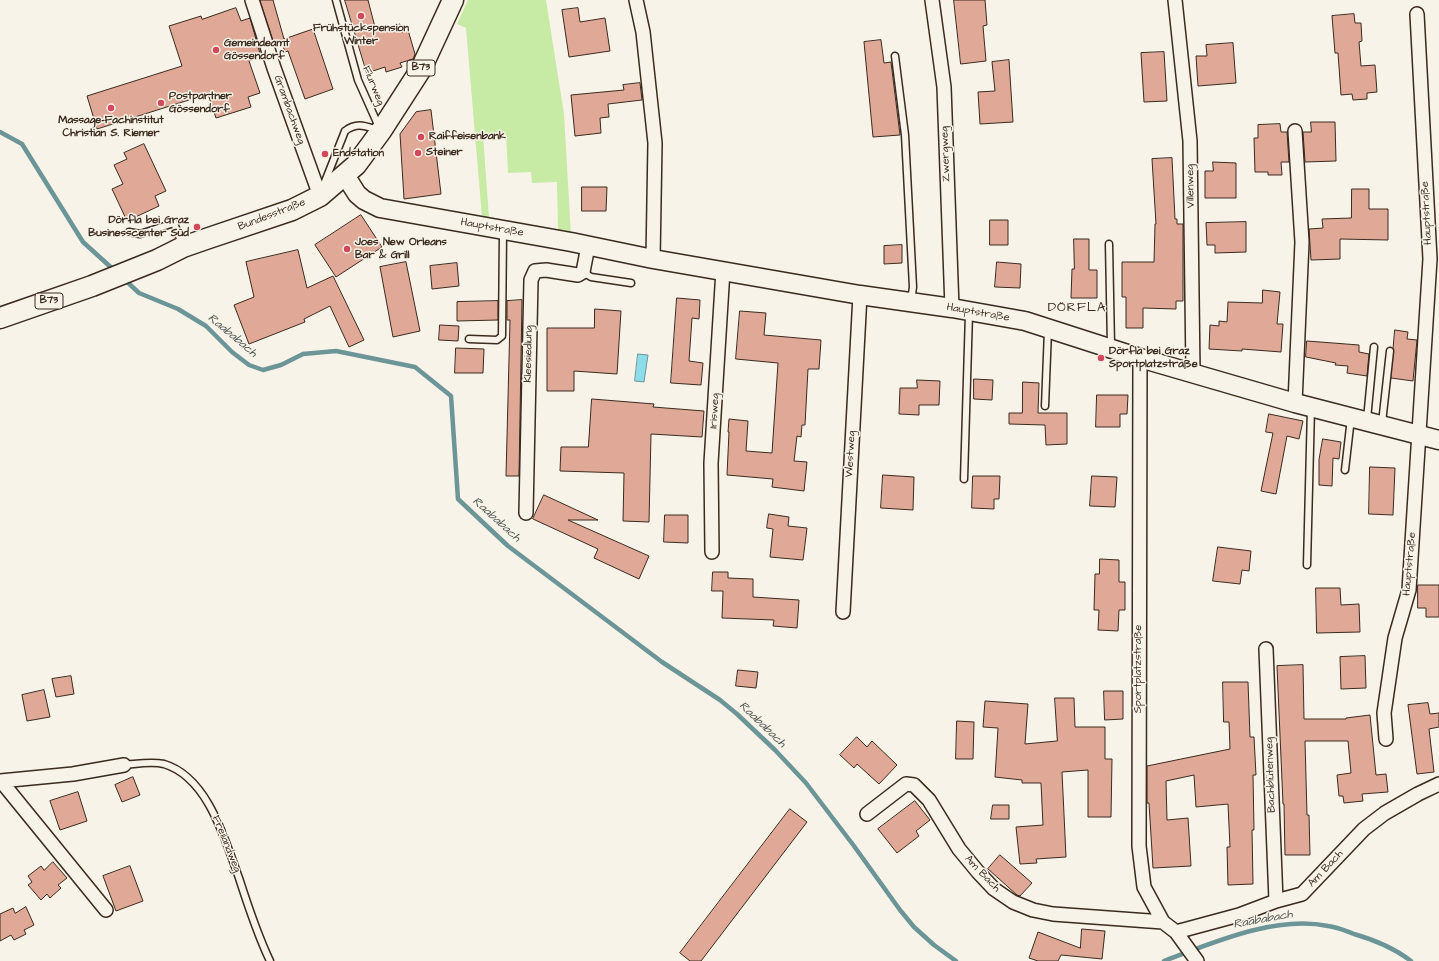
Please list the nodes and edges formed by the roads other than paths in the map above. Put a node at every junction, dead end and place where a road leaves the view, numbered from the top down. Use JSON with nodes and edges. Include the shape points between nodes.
{"nodes":[{"id":1,"x":252,"y":0,"type":"edge"},
{"id":2,"x":336,"y":0,"type":"edge"},
{"id":3,"x":452,"y":0,"type":"edge"},
{"id":4,"x":636,"y":0,"type":"edge"},
{"id":5,"x":932,"y":0,"type":"edge"},
{"id":6,"x":1175,"y":0,"type":"edge"},
{"id":7,"x":1417,"y":14,"type":"dead end"},
{"id":8,"x":895,"y":56,"type":"dead end"},
{"id":9,"x":382,"y":131,"type":"junction"},
{"id":10,"x":1295,"y":131,"type":"dead end"},
{"id":11,"x":345,"y":175,"type":"junction"},
{"id":12,"x":320,"y":196,"type":"junction"},
{"id":13,"x":504,"y":230,"type":"junction"},
{"id":14,"x":128,"y":232,"type":"dead end"},
{"id":15,"x":1109,"y":244,"type":"dead end"},
{"id":16,"x":588,"y":246,"type":"junction"},
{"id":17,"x":183,"y":247,"type":"junction"},
{"id":18,"x":653,"y":259,"type":"junction"},
{"id":19,"x":723,"y":270,"type":"junction"},
{"id":20,"x":584,"y":272,"type":"junction"},
{"id":21,"x":631,"y":283,"type":"dead end"},
{"id":22,"x":860,"y":295,"type":"junction"},
{"id":23,"x":911,"y":302,"type":"junction"},
{"id":24,"x":961,"y":310,"type":"junction"},
{"id":25,"x":0,"y":318,"type":"edge"},
{"id":26,"x":1048,"y":328,"type":"junction"},
{"id":27,"x":469,"y":339,"type":"dead end"},
{"id":28,"x":1374,"y":347,"type":"dead end"},
{"id":29,"x":1112,"y":349,"type":"junction"},
{"id":30,"x":1390,"y":351,"type":"dead end"},
{"id":31,"x":1140,"y":358,"type":"junction"},
{"id":32,"x":1193,"y":372,"type":"junction"},
{"id":33,"x":1303,"y":405,"type":"junction"},
{"id":34,"x":1045,"y":406,"type":"dead end"},
{"id":35,"x":1366,"y":421,"type":"junction"},
{"id":36,"x":1419,"y":435,"type":"junction"},
{"id":37,"x":1439,"y":440,"type":"edge"},
{"id":38,"x":1345,"y":470,"type":"dead end"},
{"id":39,"x":964,"y":479,"type":"dead end"},
{"id":40,"x":526,"y":513,"type":"dead end"},
{"id":41,"x":712,"y":552,"type":"dead end"},
{"id":42,"x":1307,"y":565,"type":"dead end"},
{"id":43,"x":842,"y":612,"type":"dead end"},
{"id":44,"x":1266,"y":649,"type":"dead end"},
{"id":45,"x":1386,"y":739,"type":"dead end"},
{"id":46,"x":124,"y":766,"type":"joint"},
{"id":47,"x":1,"y":781,"type":"edge"},
{"id":48,"x":1439,"y":784,"type":"edge"},
{"id":49,"x":867,"y":814,"type":"dead end"},
{"id":50,"x":1276,"y":901,"type":"junction"},
{"id":51,"x":106,"y":910,"type":"dead end"},
{"id":52,"x":1163,"y":922,"type":"junction"},
{"id":53,"x":1176,"y":932,"type":"junction"},
{"id":54,"x":270,"y":961,"type":"edge"},
{"id":55,"x":1197,"y":961,"type":"edge"}],
"edges":[{"from":1,"to":12,"type":"street","name":"Grambachweg"},
{"from":2,"to":9,"type":"lane","name":"Flurweg","via":[[358,80]]},
{"from":3,"to":9,"type":"main road","name":"Bundesstraße","number":"B73","via":[[421,69]]},
{"from":4,"to":18,"type":"street","via":[[643,32],[655,142]]},
{"from":5,"to":24,"type":"street","name":"Zwergweg","via":[[944,87]]},
{"from":6,"to":32,"type":"street","name":"Villenweg","via":[[1190,141]]},
{"from":7,"to":36,"type":"street","name":"Hauptstraße","via":[[1430,259]]},
{"from":8,"to":23,"type":"lane","via":[[905,135],[913,287]]},
{"from":9,"to":11,"type":"main road","name":"Bundesstraße","number":"B73"},
{"from":9,"to":12,"type":"lane","via":[[363,125],[345,131]]},
{"from":10,"to":33,"type":"street","via":[[1302,242]]},
{"from":11,"to":12,"type":"main road","name":"Bundesstraße","number":"B73"},
{"from":11,"to":13,"type":"main road","name":"Hauptstraße","via":[[357,194],[380,208]]},
{"from":12,"to":17,"type":"main road","name":"Bundesstraße","number":"B73","via":[[286,212]]},
{"from":13,"to":16,"type":"main road","name":"Hauptstraße"},
{"from":13,"to":27,"type":"lane","via":[[502,336],[497,340]]},
{"from":14,"to":17,"type":"lane","via":[[140,234],[174,223]]},
{"from":15,"to":29,"type":"lane"},
{"from":16,"to":18,"type":"main road","name":"Hauptstraße"},
{"from":16,"to":20,"type":"street"},
{"from":17,"to":25,"type":"main road","name":"Bundesstraße","number":"B73","via":[[157,260]]},
{"from":18,"to":19,"type":"main road","name":"Hauptstraße"},
{"from":19,"to":22,"type":"main road","name":"Hauptstraße"},
{"from":19,"to":41,"type":"street","name":"Irisweg","via":[[712,464]]},
{"from":20,"to":21,"type":"lane","via":[[591,276]]},
{"from":20,"to":40,"type":"street","name":"Kleesiedlung","via":[[578,275],[546,270],[535,272],[531,280]]},
{"from":22,"to":23,"type":"main road","name":"Hauptstraße"},
{"from":22,"to":43,"type":"street","name":"Westweg"},
{"from":23,"to":24,"type":"main road","name":"Hauptstraße"},
{"from":24,"to":26,"type":"main road","name":"Hauptstraße","via":[[1025,321]]},
{"from":24,"to":39,"type":"lane"},
{"from":26,"to":29,"type":"main road","name":"Hauptstraße"},
{"from":26,"to":34,"type":"lane"},
{"from":28,"to":35,"type":"lane"},
{"from":29,"to":31,"type":"main road","name":"Hauptstraße"},
{"from":30,"to":35,"type":"lane"},
{"from":31,"to":32,"type":"main road","name":"Hauptstraße"},
{"from":31,"to":52,"type":"street","name":"Sportplatzstraße","via":[[1139,846],[1144,887]]},
{"from":32,"to":33,"type":"main road","name":"Hauptstraße"},
{"from":33,"to":35,"type":"main road","name":"Hauptstraße"},
{"from":33,"to":42,"type":"lane"},
{"from":35,"to":36,"type":"main road","name":"Hauptstraße"},
{"from":35,"to":38,"type":"lane"},
{"from":36,"to":37,"type":"main road","name":"Hauptstraße"},
{"from":36,"to":45,"type":"street","name":"Hauptstraße","via":[[1409,590],[1395,638],[1384,712]]},
{"from":44,"to":50,"type":"street","name":"Bachblütenweg"},
{"from":46,"to":47,"type":"street","name":"Freilandweg"},
{"from":46,"to":54,"type":"lane","name":"Freilandweg","via":[[152,762],[164,765],[186,776],[196,786],[216,817]]},
{"from":47,"to":51,"type":"street","name":"Freilandweg"},
{"from":48,"to":50,"type":"street","name":"Am Bach","via":[[1385,813],[1364,829],[1302,894]]},
{"from":49,"to":52,"type":"street","name":"Am Bach","via":[[906,784],[914,785],[929,800],[959,849],[978,872],[994,889],[1013,902],[1053,914]]},
{"from":50,"to":53,"type":"street","name":"Am Bach","via":[[1239,915]]},
{"from":52,"to":53,"type":"street","name":"Sportplatzstraße"},
{"from":53,"to":55,"type":"street","name":"Sportplatzstraße"}]}
